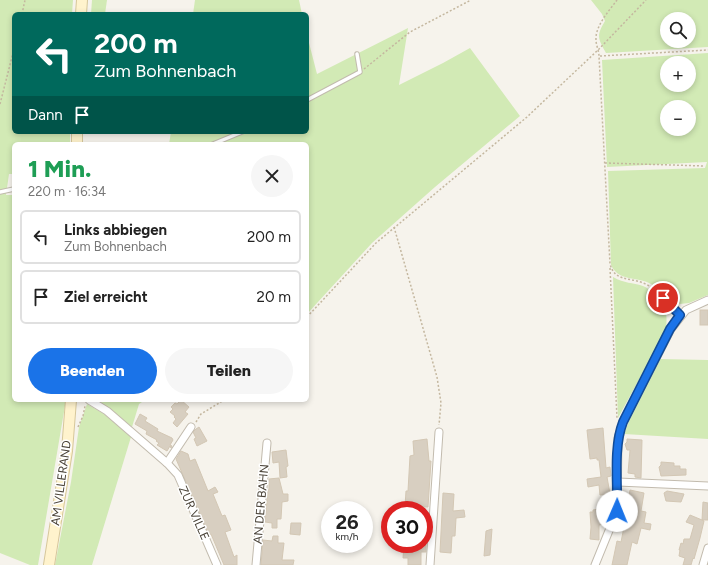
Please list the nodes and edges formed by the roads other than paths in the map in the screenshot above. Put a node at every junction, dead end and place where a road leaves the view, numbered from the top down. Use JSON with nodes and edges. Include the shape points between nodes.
{"nodes":[{"id":1,"x":82,"y":0,"type":"edge"},
{"id":2,"x":81,"y":12,"type":"edge"},
{"id":3,"x":357,"y":54,"type":"dead end"},
{"id":4,"x":309,"y":99,"type":"edge"},
{"id":5,"x":237,"y":134,"type":"edge"},
{"id":6,"x":218,"y":142,"type":"edge"},
{"id":7,"x":12,"y":189,"type":"edge"},
{"id":8,"x":0,"y":192,"type":"edge"},
{"id":9,"x":663,"y":298,"type":"road end"},
{"id":10,"x":708,"y":300,"type":"edge"},
{"id":11,"x":680,"y":315,"type":"junction"},
{"id":12,"x":71,"y":402,"type":"edge"},
{"id":13,"x":92,"y":402,"type":"edge"},
{"id":14,"x":192,"y":428,"type":"road end"},
{"id":15,"x":439,"y":432,"type":"road end"},
{"id":16,"x":267,"y":443,"type":"dead end"},
{"id":17,"x":167,"y":463,"type":"junction"},
{"id":18,"x":618,"y":482,"type":"junction"},
{"id":19,"x":708,"y":486,"type":"edge"},
{"id":20,"x":708,"y":548,"type":"edge"},
{"id":21,"x":49,"y":565,"type":"edge"},
{"id":22,"x":217,"y":565,"type":"edge"},
{"id":23,"x":256,"y":565,"type":"edge"},
{"id":24,"x":430,"y":565,"type":"edge"},
{"id":25,"x":595,"y":565,"type":"edge"},
{"id":26,"x":703,"y":565,"type":"edge"}],
"edges":[{"from":1,"to":2,"type":"main road"},
{"from":3,"to":4,"type":"lane","via":[[360,72]]},
{"from":5,"to":6,"type":"lane"},
{"from":7,"to":8,"type":"lane"},
{"from":9,"to":11,"type":"street"},
{"from":10,"to":11,"type":"street"},
{"from":11,"to":18,"type":"street","via":[[670,329],[623,422],[618,438]]},
{"from":12,"to":21,"type":"main road","name":"AM VILLERAND","via":[[67,451]]},
{"from":13,"to":17,"type":"street","name":"ZUR VILLE","via":[[107,411]]},
{"from":14,"to":17,"type":"street"},
{"from":15,"to":24,"type":"street"},
{"from":16,"to":23,"type":"street","name":"AN DER BAHN"},
{"from":17,"to":22,"type":"street","name":"ZUR VILLE","via":[[178,475]]},
{"from":18,"to":19,"type":"street"},
{"from":18,"to":25,"type":"street","via":[[617,511]]},
{"from":20,"to":26,"type":"street"}]}
